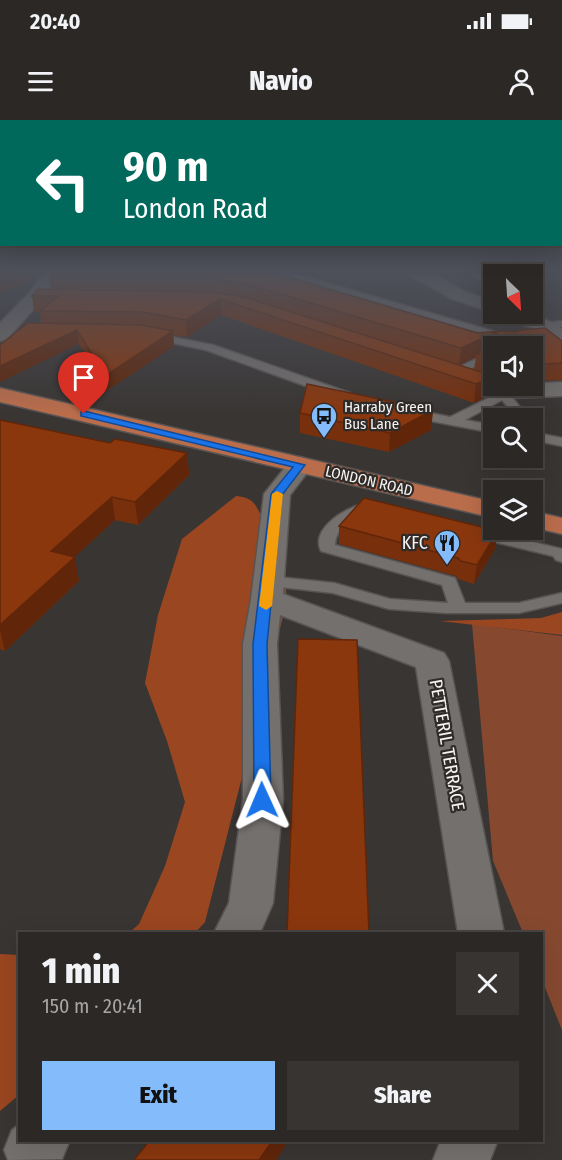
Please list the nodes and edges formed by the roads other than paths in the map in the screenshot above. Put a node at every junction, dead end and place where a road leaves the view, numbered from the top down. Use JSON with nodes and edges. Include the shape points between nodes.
{"nodes":[{"id":1,"x":18,"y":318,"type":"edge"},
{"id":2,"x":440,"y":318,"type":"edge"},
{"id":3,"x":554,"y":325,"type":"edge"},
{"id":4,"x":6,"y":332,"type":"edge"},
{"id":5,"x":143,"y":334,"type":"edge"},
{"id":6,"x":505,"y":336,"type":"edge"},
{"id":7,"x":562,"y":339,"type":"edge"},
{"id":8,"x":483,"y":358,"type":"edge"},
{"id":9,"x":431,"y":366,"type":"edge"},
{"id":10,"x":453,"y":373,"type":"junction"},
{"id":11,"x":483,"y":384,"type":"edge"},
{"id":12,"x":562,"y":389,"type":"edge"},
{"id":13,"x":543,"y":390,"type":"edge"},
{"id":14,"x":502,"y":396,"type":"edge"},
{"id":15,"x":3,"y":399,"type":"edge"},
{"id":16,"x":360,"y":401,"type":"edge"},
{"id":17,"x":393,"y":410,"type":"edge"},
{"id":18,"x":452,"y":421,"type":"junction"},
{"id":19,"x":483,"y":427,"type":"edge"},
{"id":20,"x":543,"y":437,"type":"edge"},
{"id":21,"x":562,"y":442,"type":"edge"},
{"id":22,"x":300,"y":465,"type":"junction"},
{"id":23,"x":483,"y":507,"type":"edge"},
{"id":24,"x":389,"y":513,"type":"edge"},
{"id":25,"x":543,"y":522,"type":"edge"},
{"id":26,"x":562,"y":526,"type":"edge"},
{"id":27,"x":456,"y":528,"type":"edge"},
{"id":28,"x":562,"y":556,"type":"edge"},
{"id":29,"x":267,"y":590,"type":"junction"},
{"id":30,"x":562,"y":598,"type":"edge"},
{"id":31,"x":458,"y":608,"type":"junction"},
{"id":32,"x":237,"y":932,"type":"edge"},
{"id":33,"x":481,"y":932,"type":"edge"},
{"id":34,"x":470,"y":1142,"type":"edge"},
{"id":35,"x":461,"y":1160,"type":"edge"}],
"edges":[{"from":1,"to":4,"type":"street"},
{"from":2,"to":6,"type":"lane"},
{"from":3,"to":7,"type":"street"},
{"from":5,"to":16,"type":"lane","via":[[209,347]]},
{"from":8,"to":10,"type":"lane"},
{"from":9,"to":10,"type":"street"},
{"from":10,"to":11,"type":"street"},
{"from":12,"to":13,"type":"street"},
{"from":14,"to":18,"type":"lane"},
{"from":15,"to":22,"type":"main road","name":"LONDON ROAD"},
{"from":17,"to":18,"type":"lane"},
{"from":18,"to":19,"type":"lane"},
{"from":20,"to":21,"type":"lane"},
{"from":22,"to":23,"type":"main road","name":"LONDON ROAD"},
{"from":22,"to":29,"type":"street","via":[[277,494]]},
{"from":24,"to":31,"type":"lane","via":[[363,508],[351,512],[331,530],[327,548],[449,582]]},
{"from":25,"to":26,"type":"main road"},
{"from":27,"to":28,"type":"lane"},
{"from":29,"to":31,"type":"lane","via":[[334,588],[389,604]]},
{"from":29,"to":32,"type":"street","via":[[260,644],[262,800],[251,903]]},
{"from":29,"to":33,"type":"street","name":"PETTERIL TERRACE","via":[[432,661]]},
{"from":30,"to":31,"type":"lane","via":[[519,608]]},
{"from":34,"to":35,"type":"street"}]}
